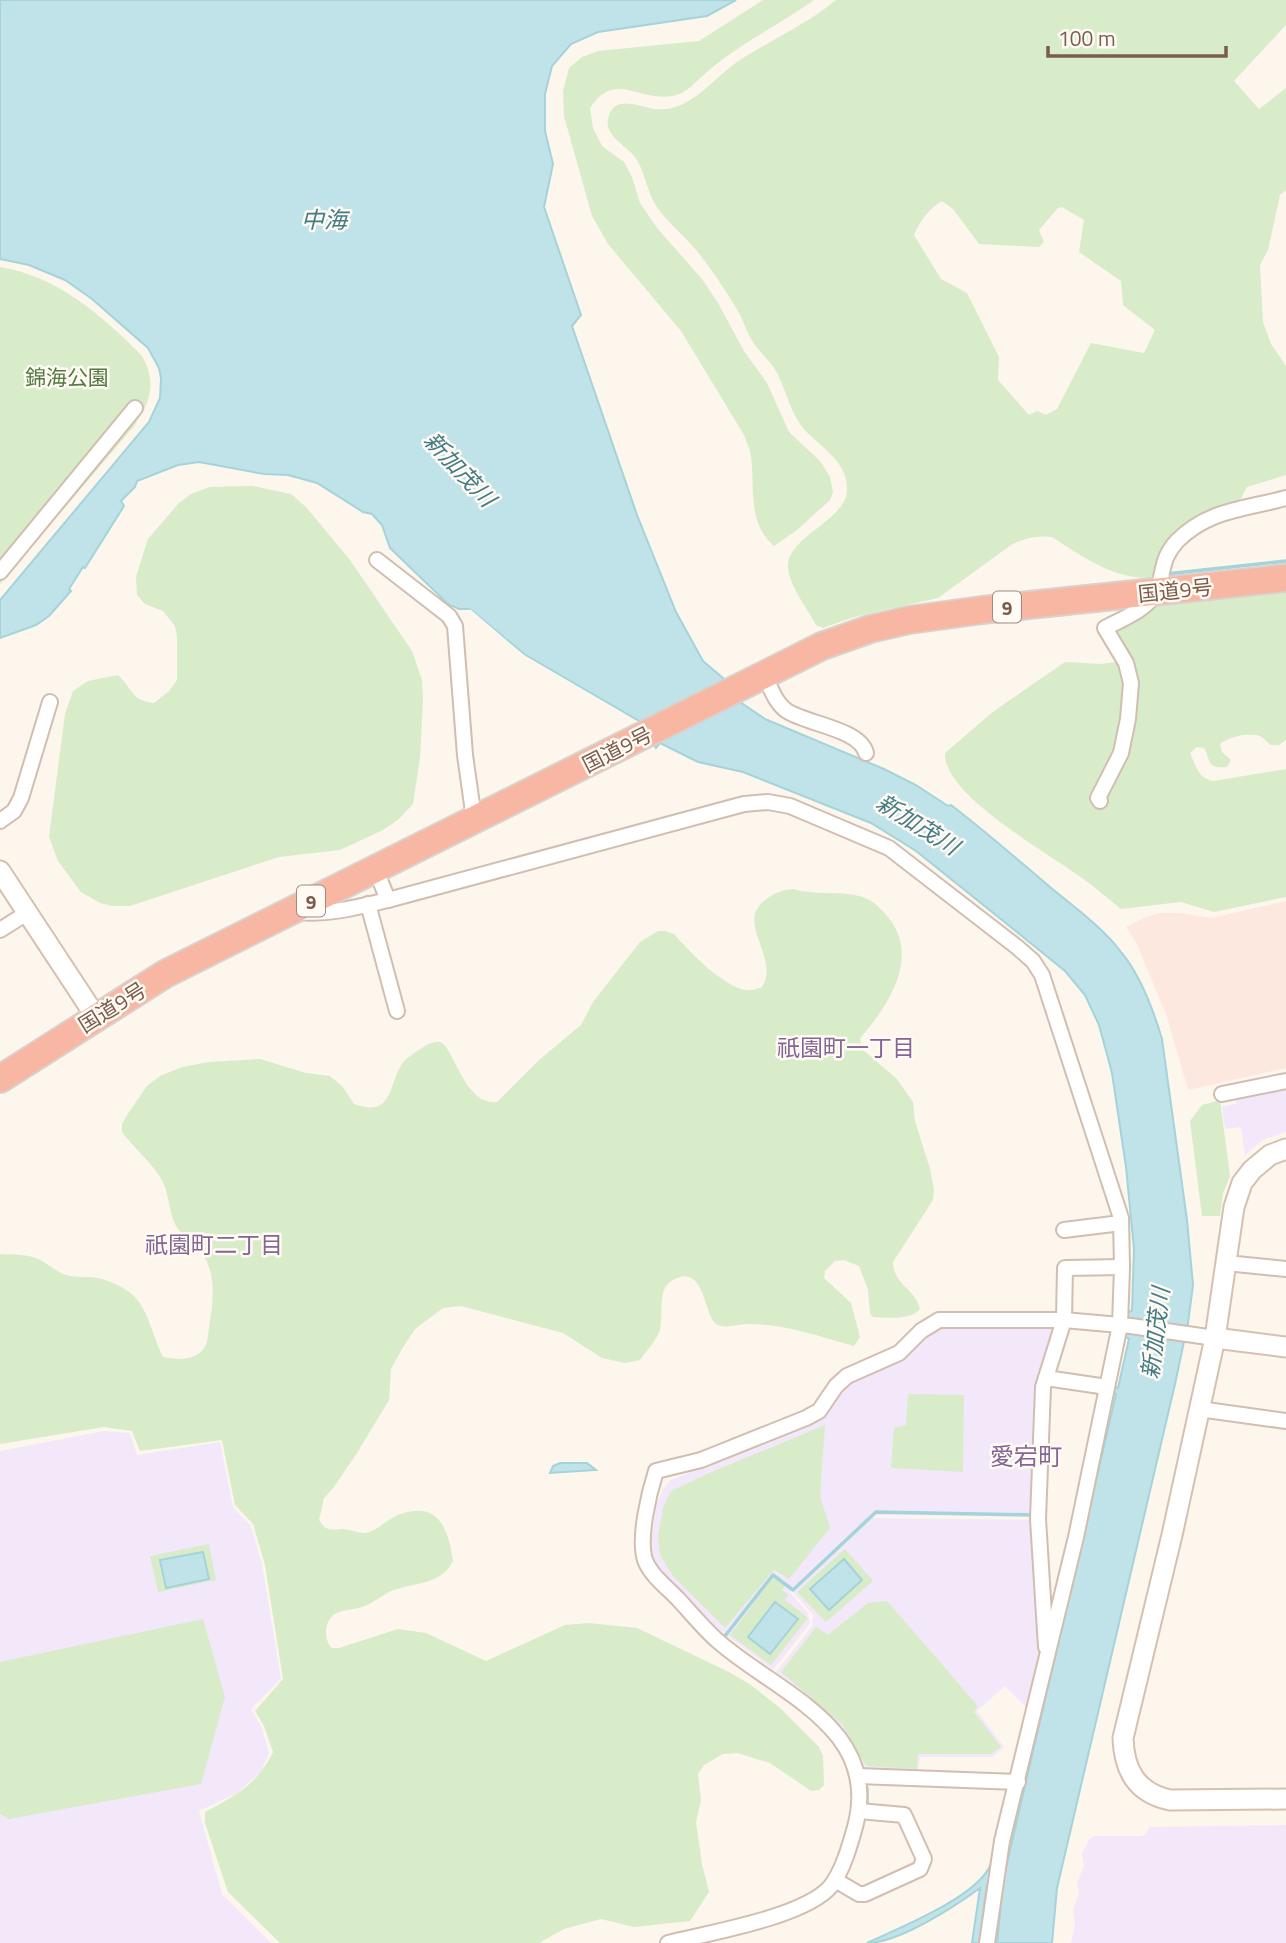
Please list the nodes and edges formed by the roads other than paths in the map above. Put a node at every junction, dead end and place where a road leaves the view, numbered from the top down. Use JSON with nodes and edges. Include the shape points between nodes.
{"nodes":[{"id":1,"x":135,"y":408,"type":"dead end"},
{"id":2,"x":1286,"y":498,"type":"edge"},
{"id":3,"x":377,"y":560,"type":"dead end"},
{"id":4,"x":0,"y":572,"type":"edge"},
{"id":5,"x":1286,"y":578,"type":"edge"},
{"id":6,"x":1157,"y":592,"type":"junction"},
{"id":7,"x":752,"y":680,"type":"junction"},
{"id":8,"x":50,"y":702,"type":"dead end"},
{"id":9,"x":866,"y":753,"type":"dead end"},
{"id":10,"x":1100,"y":801,"type":"dead end"},
{"id":11,"x":474,"y":819,"type":"junction"},
{"id":12,"x":0,"y":821,"type":"edge"},
{"id":13,"x":375,"y":869,"type":"junction"},
{"id":14,"x":0,"y":871,"type":"edge"},
{"id":15,"x":388,"y":900,"type":"junction"},
{"id":16,"x":368,"y":904,"type":"junction"},
{"id":17,"x":290,"y":911,"type":"junction"},
{"id":18,"x":27,"y":914,"type":"junction"},
{"id":19,"x":0,"y":930,"type":"edge"},
{"id":20,"x":397,"y":1011,"type":"dead end"},
{"id":21,"x":96,"y":1017,"type":"junction"},
{"id":22,"x":0,"y":1079,"type":"edge"},
{"id":23,"x":1286,"y":1081,"type":"edge"},
{"id":24,"x":1222,"y":1094,"type":"dead end"},
{"id":25,"x":1286,"y":1149,"type":"edge"},
{"id":26,"x":1121,"y":1223,"type":"junction"},
{"id":27,"x":1064,"y":1230,"type":"dead end"},
{"id":28,"x":1226,"y":1263,"type":"junction"},
{"id":29,"x":1122,"y":1267,"type":"junction"},
{"id":30,"x":1286,"y":1269,"type":"edge"},
{"id":31,"x":1063,"y":1320,"type":"junction"},
{"id":32,"x":1125,"y":1326,"type":"junction"},
{"id":33,"x":1215,"y":1338,"type":"junction"},
{"id":34,"x":1286,"y":1347,"type":"edge"},
{"id":35,"x":1046,"y":1378,"type":"junction"},
{"id":36,"x":1107,"y":1387,"type":"junction"},
{"id":37,"x":1199,"y":1409,"type":"junction"},
{"id":38,"x":1286,"y":1421,"type":"edge"},
{"id":39,"x":1047,"y":1659,"type":"junction"},
{"id":40,"x":858,"y":1776,"type":"junction"},
{"id":41,"x":1018,"y":1782,"type":"junction"},
{"id":42,"x":1286,"y":1799,"type":"edge"},
{"id":43,"x":859,"y":1811,"type":"junction"},
{"id":44,"x":835,"y":1880,"type":"junction"},
{"id":45,"x":668,"y":1943,"type":"edge"},
{"id":46,"x":987,"y":1943,"type":"edge"}],
"edges":[{"from":1,"to":4,"type":"street"},
{"from":2,"to":6,"type":"street","via":[[1228,510],[1190,530],[1168,553]]},
{"from":3,"to":11,"type":"street","via":[[449,616],[455,626]]},
{"from":5,"to":6,"type":"highway","name":"国道9号","number":"9"},
{"from":6,"to":7,"type":"highway","name":"国道9号","number":"9","via":[[909,620],[822,646]]},
{"from":6,"to":10,"type":"street","via":[[1139,609],[1105,628],[1132,683],[1125,740]]},
{"from":7,"to":9,"type":"street","via":[[784,709],[859,740]]},
{"from":7,"to":11,"type":"highway","name":"国道9号","number":"9"},
{"from":8,"to":12,"type":"street","via":[[21,799]]},
{"from":11,"to":13,"type":"highway","name":"国道9号","number":"9"},
{"from":13,"to":15,"type":"street"},
{"from":13,"to":17,"type":"highway","name":"国道9号","number":"9"},
{"from":14,"to":18,"type":"street"},
{"from":15,"to":16,"type":"street"},
{"from":15,"to":26,"type":"street","via":[[744,804],[790,806],[877,843],[1038,967]]},
{"from":16,"to":17,"type":"street","via":[[312,914]]},
{"from":16,"to":20,"type":"street"},
{"from":17,"to":21,"type":"highway","name":"国道9号","number":"9","via":[[165,974]]},
{"from":18,"to":19,"type":"street"},
{"from":18,"to":21,"type":"street"},
{"from":21,"to":22,"type":"highway","name":"国道9号","number":"9"},
{"from":23,"to":24,"type":"street"},
{"from":25,"to":28,"type":"street","via":[[1270,1155],[1242,1183]]},
{"from":26,"to":27,"type":"street"},
{"from":26,"to":29,"type":"street"},
{"from":28,"to":30,"type":"street"},
{"from":28,"to":33,"type":"street"},
{"from":29,"to":31,"type":"street","via":[[1065,1268]]},
{"from":29,"to":32,"type":"street"},
{"from":31,"to":32,"type":"street"},
{"from":31,"to":35,"type":"street"},
{"from":31,"to":40,"type":"street","via":[[939,1320],[899,1353],[847,1376],[819,1410],[806,1418],[701,1460],[656,1471],[643,1544],[655,1576],[719,1642],[817,1714],[849,1752]]},
{"from":32,"to":33,"type":"street"},
{"from":32,"to":36,"type":"street"},
{"from":33,"to":34,"type":"street"},
{"from":33,"to":37,"type":"street"},
{"from":35,"to":36,"type":"street"},
{"from":35,"to":39,"type":"street","via":[[1038,1518]]},
{"from":36,"to":39,"type":"street"},
{"from":37,"to":38,"type":"street"},
{"from":37,"to":42,"type":"street","via":[[1124,1738],[1124,1756],[1137,1783],[1156,1797]]},
{"from":39,"to":41,"type":"street"},
{"from":40,"to":41,"type":"street"},
{"from":40,"to":43,"type":"street"},
{"from":41,"to":46,"type":"street","via":[[1002,1841]]},
{"from":43,"to":44,"type":"street"},
{"from":43,"to":44,"type":"street","via":[[904,1815],[924,1864],[920,1870],[865,1894]]},
{"from":44,"to":45,"type":"street","via":[[810,1902],[780,1914]]}]}
